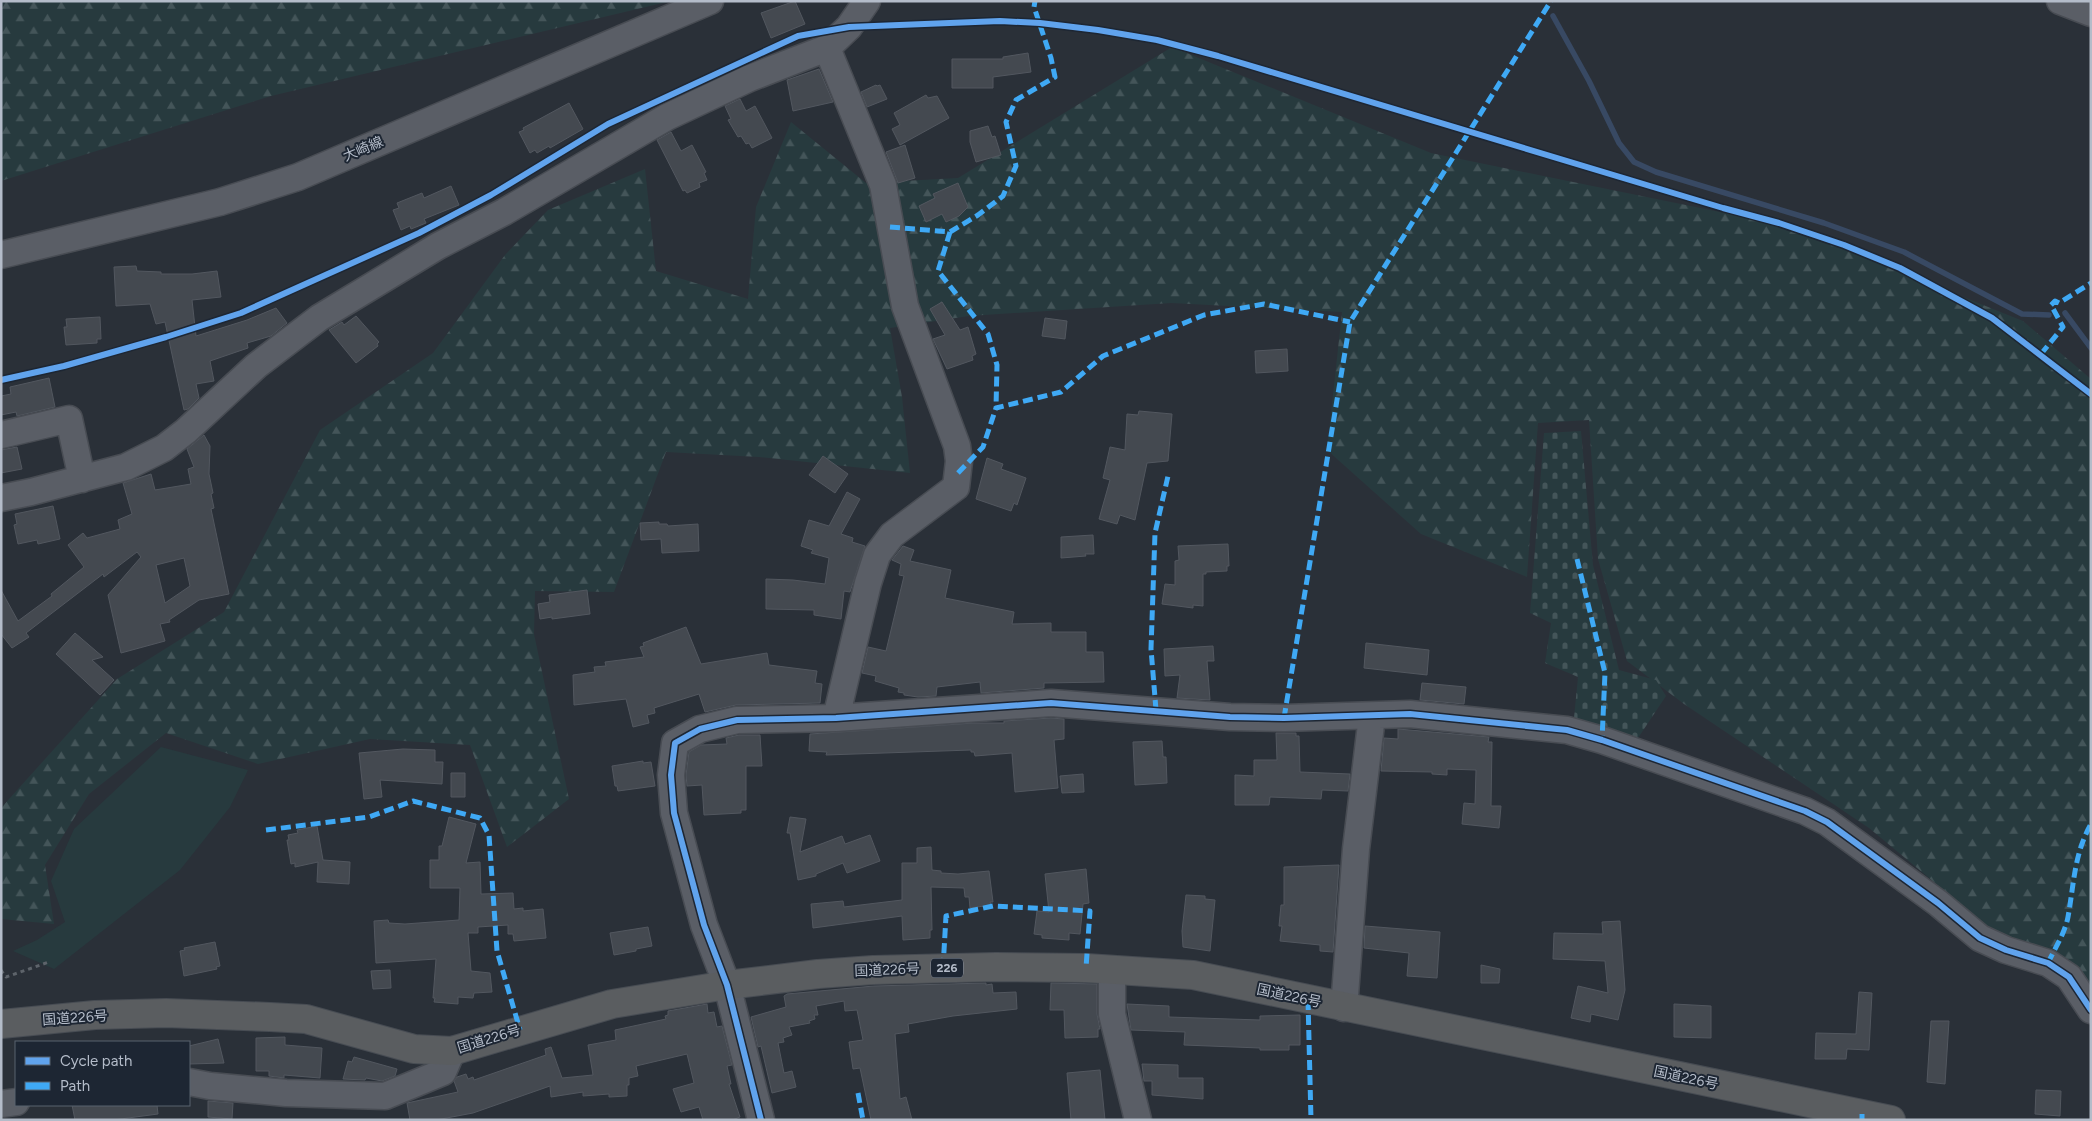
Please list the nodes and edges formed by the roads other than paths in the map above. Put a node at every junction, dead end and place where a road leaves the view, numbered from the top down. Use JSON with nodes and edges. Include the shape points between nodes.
{"nodes":[{"id":1,"x":710,"y":1,"type":"edge"},
{"id":2,"x":867,"y":1,"type":"edge"},
{"id":3,"x":2060,"y":1,"type":"edge"},
{"id":4,"x":2091,"y":13,"type":"edge"},
{"id":5,"x":827,"y":48,"type":"junction"},
{"id":6,"x":1,"y":255,"type":"edge"},
{"id":7,"x":1,"y":434,"type":"edge"},
{"id":8,"x":82,"y":479,"type":"junction"},
{"id":9,"x":1,"y":498,"type":"edge"},
{"id":10,"x":1372,"y":716,"type":"junction"},
{"id":11,"x":836,"y":718,"type":"junction"},
{"id":12,"x":1112,"y":970,"type":"junction"},
{"id":13,"x":727,"y":985,"type":"junction"},
{"id":14,"x":1344,"y":1008,"type":"junction"},
{"id":15,"x":2091,"y":1010,"type":"edge"},
{"id":16,"x":1,"y":1024,"type":"edge"},
{"id":17,"x":452,"y":1051,"type":"junction"},
{"id":18,"x":190,"y":1082,"type":"edge"},
{"id":19,"x":15,"y":1102,"type":"edge"},
{"id":20,"x":1,"y":1104,"type":"edge"},
{"id":21,"x":761,"y":1120,"type":"edge"},
{"id":22,"x":1138,"y":1120,"type":"edge"},
{"id":23,"x":1890,"y":1120,"type":"edge"}],
"edges":[{"from":1,"to":6,"type":"street","name":"大崎線","via":[[298,177],[220,202]]},
{"from":2,"to":5,"type":"street","via":[[850,26]]},
{"from":3,"to":4,"type":"street"},
{"from":5,"to":8,"type":"street","via":[[750,78],[667,117],[504,212],[438,246],[319,318],[256,366],[164,448],[126,466]]},
{"from":5,"to":11,"type":"street","via":[[883,185],[905,306],[954,434],[959,461],[956,487],[892,535],[877,555]]},
{"from":7,"to":8,"type":"street","via":[[69,419]]},
{"from":8,"to":9,"type":"street"},
{"from":10,"to":11,"type":"street","via":[[1230,717],[1051,703]]},
{"from":10,"to":14,"type":"street","via":[[1356,849]]},
{"from":10,"to":15,"type":"street","via":[[1410,714],[1567,730],[1805,811],[1827,822],[1938,902],[1980,938],[2048,963],[2068,977]]},
{"from":11,"to":13,"type":"street","via":[[737,720],[700,729],[675,743],[671,775],[674,813],[704,925]]},
{"from":12,"to":13,"type":"highway","name":"国道226号","number":"226","via":[[996,966],[873,970]]},
{"from":12,"to":14,"type":"highway","name":"国道226号","number":"226","via":[[1193,975]]},
{"from":12,"to":22,"type":"street","via":[[1112,1014]]},
{"from":13,"to":17,"type":"highway","name":"国道226号","number":"226","via":[[612,1004]]},
{"from":13,"to":21,"type":"street"},
{"from":14,"to":23,"type":"highway","name":"国道226号","number":"226"},
{"from":16,"to":17,"type":"highway","name":"国道226号","number":"226","via":[[95,1015],[166,1013],[306,1019],[414,1048]]},
{"from":17,"to":18,"type":"street","via":[[443,1072],[385,1096],[286,1093]]},
{"from":19,"to":20,"type":"street"}]}
